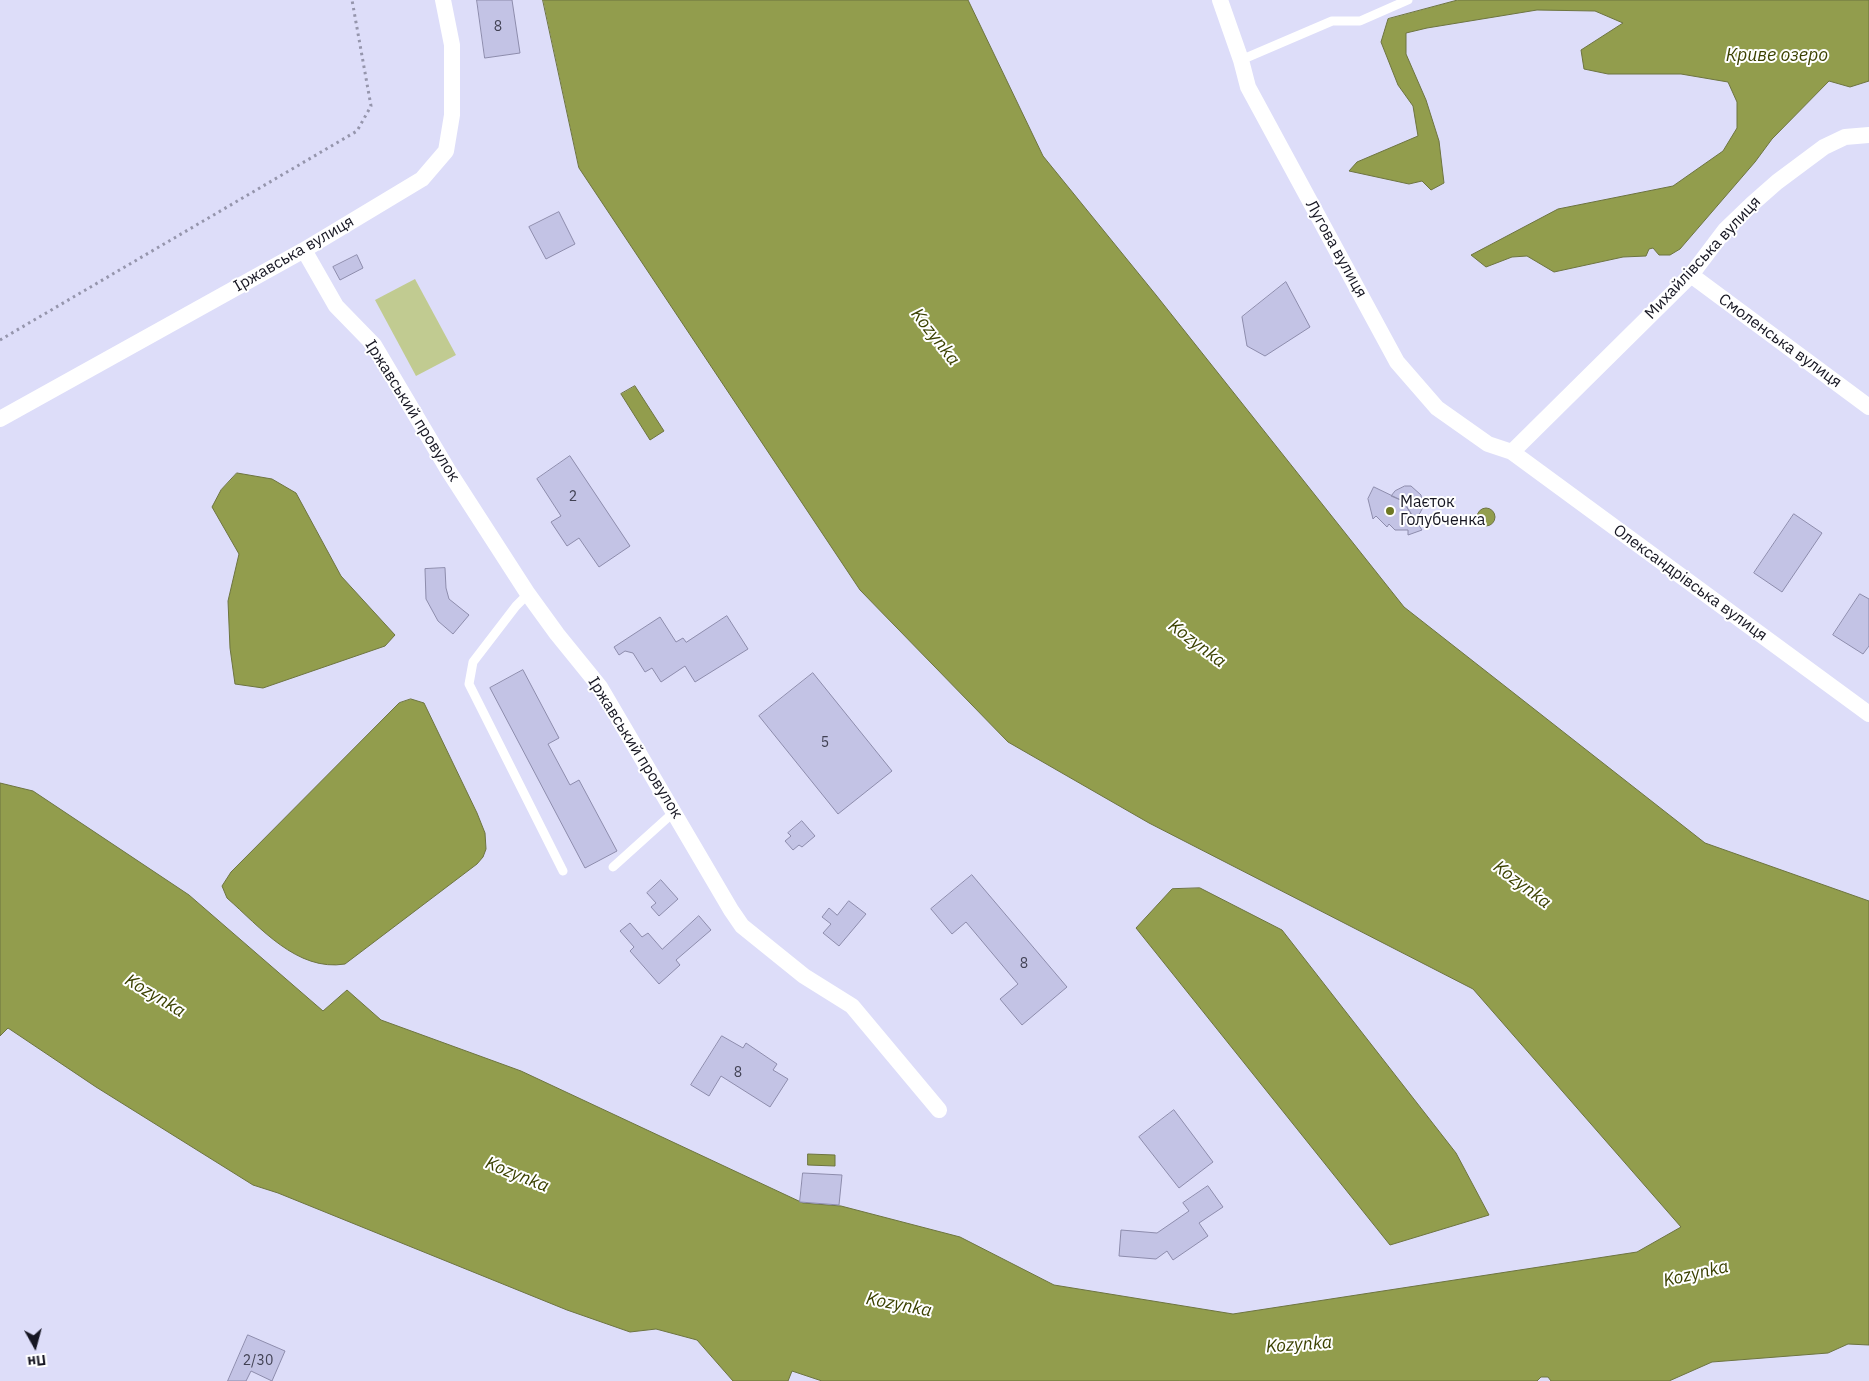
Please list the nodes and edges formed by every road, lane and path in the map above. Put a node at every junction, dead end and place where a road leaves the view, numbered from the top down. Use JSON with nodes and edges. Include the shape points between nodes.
{"nodes":[{"id":1,"x":352,"y":0,"type":"edge"},
{"id":2,"x":443,"y":0,"type":"edge"},
{"id":3,"x":1220,"y":0,"type":"edge"},
{"id":4,"x":1408,"y":0,"type":"edge"},
{"id":5,"x":1241,"y":60,"type":"junction"},
{"id":6,"x":1869,"y":135,"type":"edge"},
{"id":7,"x":304,"y":250,"type":"junction"},
{"id":8,"x":1690,"y":275,"type":"junction"},
{"id":9,"x":0,"y":340,"type":"edge"},
{"id":10,"x":1869,"y":407,"type":"edge"},
{"id":11,"x":0,"y":420,"type":"edge"},
{"id":12,"x":1512,"y":452,"type":"junction"},
{"id":13,"x":528,"y":594,"type":"junction"},
{"id":14,"x":1869,"y":714,"type":"edge"},
{"id":15,"x":674,"y":812,"type":"junction"},
{"id":16,"x":613,"y":868,"type":"dead end"},
{"id":17,"x":562,"y":871,"type":"dead end"},
{"id":18,"x":939,"y":1110,"type":"dead end"}],
"edges":[{"from":1,"to":9,"type":"path","via":[[371,106],[357,131]]},
{"from":2,"to":7,"type":"street","name":"Іржавська вулиця","via":[[452,45],[452,115],[446,151],[422,179]]},
{"from":3,"to":5,"type":"street","name":"Лугова вулиця"},
{"from":4,"to":5,"type":"lane","via":[[1360,20],[1332,21]]},
{"from":5,"to":12,"type":"street","name":"Лугова вулиця","via":[[1248,87],[1397,362],[1437,408],[1488,444]]},
{"from":6,"to":8,"type":"street","name":"Михайлівська вулиця","via":[[1834,141],[1804,160],[1725,230]]},
{"from":7,"to":11,"type":"street","name":"Іржавська вулиця"},
{"from":7,"to":13,"type":"street","name":"Іржавський провулок","via":[[336,306],[374,345],[448,470]]},
{"from":8,"to":10,"type":"street","name":"Смоленська вулиця"},
{"from":8,"to":12,"type":"street","name":"Михайлівська вулиця"},
{"from":12,"to":14,"type":"street","name":"Олександрівська вулиця"},
{"from":13,"to":15,"type":"street","name":"Іржавський провулок","via":[[600,687]]},
{"from":13,"to":17,"type":"lane","via":[[473,662],[469,684]]},
{"from":15,"to":16,"type":"lane"},
{"from":15,"to":18,"type":"street","name":"Іржавський провулок","via":[[742,926],[804,976],[852,1006]]}]}
